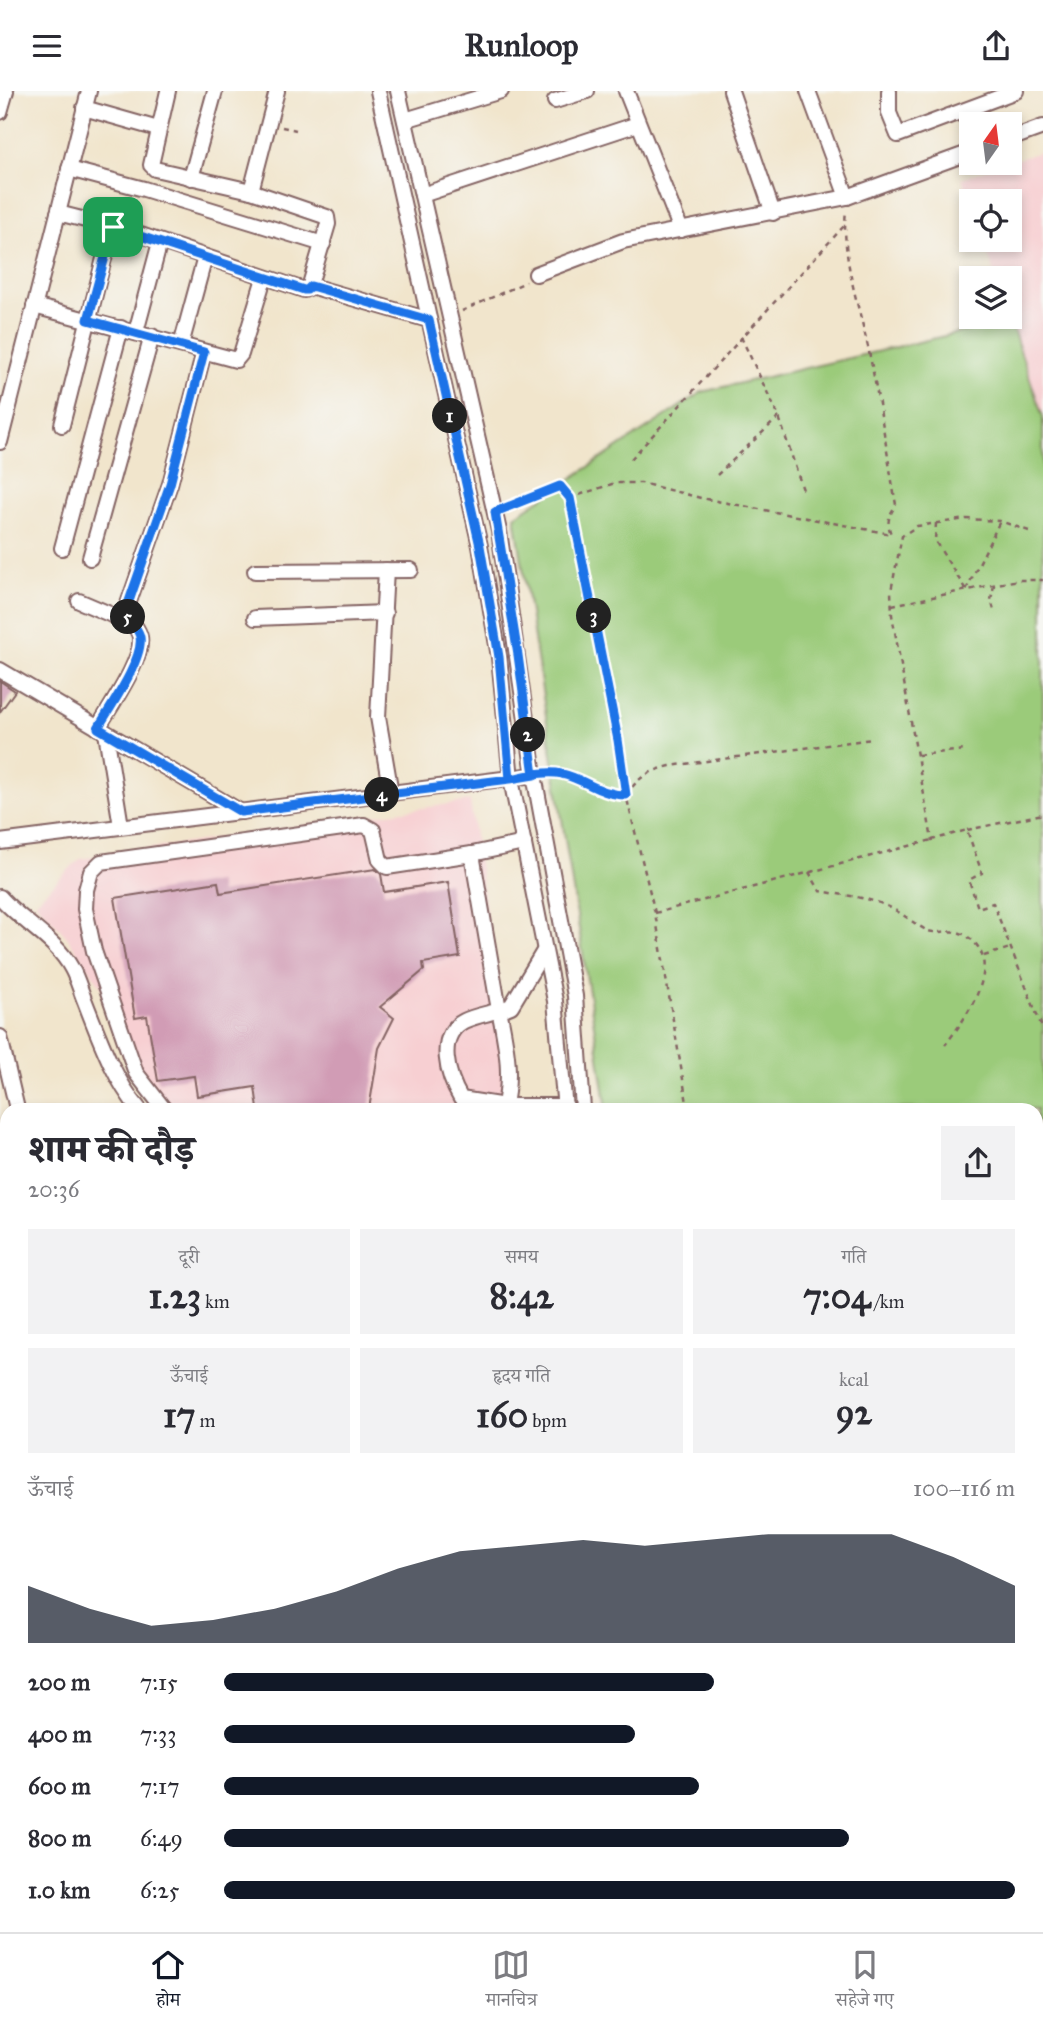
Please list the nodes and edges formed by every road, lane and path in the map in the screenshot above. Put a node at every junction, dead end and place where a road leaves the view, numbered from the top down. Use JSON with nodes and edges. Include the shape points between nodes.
{"nodes":[{"id":1,"x":6,"y":91,"type":"edge"},
{"id":2,"x":89,"y":91,"type":"edge"},
{"id":3,"x":168,"y":91,"type":"edge"},
{"id":4,"x":215,"y":91,"type":"edge"},
{"id":5,"x":277,"y":91,"type":"edge"},
{"id":6,"x":378,"y":91,"type":"edge"},
{"id":7,"x":398,"y":91,"type":"edge"},
{"id":8,"x":501,"y":91,"type":"edge"},
{"id":9,"x":587,"y":91,"type":"edge"},
{"id":10,"x":626,"y":91,"type":"edge"},
{"id":11,"x":731,"y":91,"type":"edge"},
{"id":12,"x":808,"y":91,"type":"edge"},
{"id":13,"x":889,"y":91,"type":"edge"},
{"id":14,"x":1016,"y":91,"type":"edge"},
{"id":15,"x":555,"y":101,"type":"dead end"},
{"id":16,"x":84,"y":108,"type":"junction"},
{"id":17,"x":0,"y":112,"type":"edge"},
{"id":18,"x":405,"y":120,"type":"junction"},
{"id":19,"x":638,"y":124,"type":"junction"},
{"id":20,"x":1043,"y":127,"type":"edge"},
{"id":21,"x":159,"y":129,"type":"junction"},
{"id":22,"x":1022,"y":135,"type":"edge"},
{"id":23,"x":959,"y":156,"type":"edge"},
{"id":24,"x":69,"y":169,"type":"junction"},
{"id":25,"x":191,"y":178,"type":"junction"},
{"id":26,"x":251,"y":191,"type":"junction"},
{"id":27,"x":422,"y":195,"type":"junction"},
{"id":28,"x":847,"y":197,"type":"junction"},
{"id":29,"x":58,"y":213,"type":"junction"},
{"id":30,"x":773,"y":213,"type":"junction"},
{"id":31,"x":113,"y":227,"type":"junction"},
{"id":32,"x":681,"y":230,"type":"junction"},
{"id":33,"x":160,"y":242,"type":"junction"},
{"id":34,"x":323,"y":244,"type":"junction"},
{"id":35,"x":205,"y":257,"type":"junction"},
{"id":36,"x":264,"y":278,"type":"junction"},
{"id":37,"x":531,"y":278,"type":"joint"},
{"id":38,"x":311,"y":286,"type":"junction"},
{"id":39,"x":34,"y":306,"type":"junction"},
{"id":40,"x":450,"y":317,"type":"junction"},
{"id":41,"x":88,"y":320,"type":"junction"},
{"id":42,"x":429,"y":320,"type":"junction"},
{"id":43,"x":121,"y":328,"type":"junction"},
{"id":44,"x":136,"y":332,"type":"junction"},
{"id":45,"x":152,"y":337,"type":"junction"},
{"id":46,"x":741,"y":337,"type":"junction"},
{"id":47,"x":181,"y":345,"type":"junction"},
{"id":48,"x":204,"y":352,"type":"junction"},
{"id":49,"x":0,"y":374,"type":"edge"},
{"id":50,"x":16,"y":378,"type":"junction"},
{"id":51,"x":779,"y":417,"type":"junction"},
{"id":52,"x":62,"y":425,"type":"dead end"},
{"id":53,"x":0,"y":442,"type":"edge"},
{"id":54,"x":631,"y":459,"type":"dead end"},
{"id":55,"x":717,"y":475,"type":"dead end"},
{"id":56,"x":804,"y":493,"type":"dead end"},
{"id":57,"x":570,"y":498,"type":"junction"},
{"id":58,"x":495,"y":512,"type":"junction"},
{"id":59,"x":1000,"y":521,"type":"junction"},
{"id":60,"x":936,"y":523,"type":"junction"},
{"id":61,"x":1029,"y":531,"type":"dead end"},
{"id":62,"x":62,"y":548,"type":"dead end"},
{"id":63,"x":90,"y":558,"type":"dead end"},
{"id":64,"x":386,"y":570,"type":"junction"},
{"id":65,"x":411,"y":570,"type":"dead end"},
{"id":66,"x":256,"y":571,"type":"dead end"},
{"id":67,"x":1043,"y":580,"type":"edge"},
{"id":68,"x":995,"y":585,"type":"junction"},
{"id":69,"x":966,"y":590,"type":"junction"},
{"id":70,"x":79,"y":601,"type":"dead end"},
{"id":71,"x":892,"y":605,"type":"junction"},
{"id":72,"x":384,"y":613,"type":"junction"},
{"id":73,"x":995,"y":613,"type":"dead end"},
{"id":74,"x":255,"y":618,"type":"dead end"},
{"id":75,"x":133,"y":624,"type":"junction"},
{"id":76,"x":0,"y":670,"type":"edge"},
{"id":77,"x":102,"y":730,"type":"junction"},
{"id":78,"x":872,"y":739,"type":"dead end"},
{"id":79,"x":965,"y":750,"type":"dead end"},
{"id":80,"x":918,"y":755,"type":"junction"},
{"id":81,"x":534,"y":775,"type":"junction"},
{"id":82,"x":510,"y":779,"type":"junction"},
{"id":83,"x":391,"y":793,"type":"junction"},
{"id":84,"x":626,"y":795,"type":"junction"},
{"id":85,"x":241,"y":812,"type":"junction"},
{"id":86,"x":1043,"y":814,"type":"edge"},
{"id":87,"x":121,"y":826,"type":"junction"},
{"id":88,"x":967,"y":830,"type":"junction"},
{"id":89,"x":932,"y":840,"type":"junction"},
{"id":90,"x":0,"y":842,"type":"edge"},
{"id":91,"x":524,"y":843,"type":"junction"},
{"id":92,"x":472,"y":855,"type":"junction"},
{"id":93,"x":810,"y":872,"type":"junction"},
{"id":94,"x":0,"y":898,"type":"edge"},
{"id":95,"x":655,"y":912,"type":"junction"},
{"id":96,"x":1010,"y":948,"type":"junction"},
{"id":97,"x":544,"y":951,"type":"junction"},
{"id":98,"x":984,"y":956,"type":"junction"},
{"id":99,"x":499,"y":1012,"type":"junction"},
{"id":100,"x":1043,"y":1030,"type":"edge"},
{"id":101,"x":0,"y":1037,"type":"edge"},
{"id":102,"x":946,"y":1045,"type":"dead end"},
{"id":103,"x":16,"y":1103,"type":"edge"},
{"id":104,"x":134,"y":1103,"type":"edge"},
{"id":105,"x":159,"y":1103,"type":"edge"},
{"id":106,"x":480,"y":1103,"type":"edge"},
{"id":107,"x":504,"y":1103,"type":"edge"},
{"id":108,"x":565,"y":1103,"type":"edge"},
{"id":109,"x":583,"y":1103,"type":"edge"},
{"id":110,"x":687,"y":1103,"type":"edge"}],
"edges":[{"from":1,"to":17,"type":"street"},
{"from":2,"to":16,"type":"street"},
{"from":3,"to":21,"type":"street"},
{"from":4,"to":25,"type":"street"},
{"from":5,"to":26,"type":"street"},
{"from":6,"to":42,"type":"street"},
{"from":7,"to":18,"type":"street"},
{"from":8,"to":18,"type":"street"},
{"from":9,"to":15,"type":"street"},
{"from":10,"to":19,"type":"street"},
{"from":11,"to":30,"type":"street"},
{"from":12,"to":28,"type":"street"},
{"from":13,"to":14,"type":"street","via":[[889,113],[898,135]]},
{"from":16,"to":21,"type":"street"},
{"from":16,"to":24,"type":"street"},
{"from":18,"to":27,"type":"street"},
{"from":19,"to":27,"type":"street"},
{"from":19,"to":32,"type":"street"},
{"from":20,"to":22,"type":"street"},
{"from":21,"to":25,"type":"street","via":[[151,165]]},
{"from":23,"to":28,"type":"street"},
{"from":24,"to":29,"type":"street"},
{"from":24,"to":34,"type":"street"},
{"from":25,"to":26,"type":"street"},
{"from":26,"to":34,"type":"street","via":[[327,217]]},
{"from":27,"to":40,"type":"street"},
{"from":28,"to":30,"type":"street"},
{"from":29,"to":31,"type":"street"},
{"from":29,"to":39,"type":"street"},
{"from":30,"to":32,"type":"street"},
{"from":31,"to":33,"type":"street"},
{"from":31,"to":41,"type":"street"},
{"from":32,"to":37,"type":"street","via":[[623,241]]},
{"from":33,"to":35,"type":"street"},
{"from":33,"to":44,"type":"street"},
{"from":34,"to":38,"type":"street"},
{"from":35,"to":36,"type":"street"},
{"from":35,"to":47,"type":"street"},
{"from":36,"to":38,"type":"street","via":[[304,290]]},
{"from":36,"to":48,"type":"street","via":[[239,358]]},
{"from":37,"to":40,"type":"path"},
{"from":38,"to":42,"type":"street"},
{"from":39,"to":41,"type":"street"},
{"from":39,"to":50,"type":"street"},
{"from":40,"to":58,"type":"street"},
{"from":41,"to":43,"type":"street"},
{"from":41,"to":52,"type":"street"},
{"from":42,"to":82,"type":"street","via":[[480,546],[499,657]]},
{"from":43,"to":44,"type":"street"},
{"from":43,"to":62,"type":"street"},
{"from":44,"to":45,"type":"street"},
{"from":45,"to":47,"type":"street"},
{"from":45,"to":63,"type":"street"},
{"from":46,"to":51,"type":"path"},
{"from":46,"to":54,"type":"path"},
{"from":46,"to":57,"type":"path","via":[[844,226],[896,505],[889,515],[891,534],[641,483],[615,483]]},
{"from":47,"to":48,"type":"street"},
{"from":48,"to":75,"type":"street","via":[[170,484],[127,607]]},
{"from":49,"to":50,"type":"street"},
{"from":50,"to":53,"type":"street"},
{"from":51,"to":55,"type":"path"},
{"from":51,"to":56,"type":"path"},
{"from":57,"to":58,"type":"path","via":[[560,486]]},
{"from":57,"to":84,"type":"path"},
{"from":58,"to":81,"type":"street"},
{"from":59,"to":60,"type":"path"},
{"from":59,"to":61,"type":"path"},
{"from":59,"to":69,"type":"path"},
{"from":60,"to":69,"type":"path","via":[[935,541]]},
{"from":60,"to":71,"type":"path","via":[[917,526],[902,536]]},
{"from":64,"to":65,"type":"street"},
{"from":64,"to":66,"type":"street"},
{"from":64,"to":72,"type":"street"},
{"from":67,"to":68,"type":"path"},
{"from":68,"to":69,"type":"path"},
{"from":68,"to":73,"type":"path","via":[[991,600]]},
{"from":69,"to":71,"type":"path"},
{"from":70,"to":75,"type":"street"},
{"from":71,"to":80,"type":"path"},
{"from":72,"to":74,"type":"street"},
{"from":72,"to":83,"type":"street","via":[[378,717]]},
{"from":75,"to":77,"type":"street","via":[[140,637],[137,656]]},
{"from":76,"to":77,"type":"street"},
{"from":77,"to":85,"type":"street"},
{"from":77,"to":87,"type":"street"},
{"from":78,"to":84,"type":"path","via":[[670,766],[649,771]]},
{"from":79,"to":80,"type":"path"},
{"from":80,"to":89,"type":"path"},
{"from":81,"to":82,"type":"street"},
{"from":81,"to":84,"type":"path","via":[[562,774],[605,793]]},
{"from":81,"to":109,"type":"street","via":[[575,996]]},
{"from":82,"to":83,"type":"street"},
{"from":82,"to":91,"type":"street"},
{"from":83,"to":85,"type":"street"},
{"from":84,"to":95,"type":"path"},
{"from":85,"to":87,"type":"street"},
{"from":86,"to":88,"type":"path"},
{"from":87,"to":90,"type":"street"},
{"from":88,"to":89,"type":"path"},
{"from":88,"to":96,"type":"path","via":[[982,873],[969,880],[978,908],[993,903]]},
{"from":89,"to":93,"type":"path"},
{"from":91,"to":92,"type":"street"},
{"from":91,"to":97,"type":"street"},
{"from":92,"to":99,"type":"street"},
{"from":92,"to":105,"type":"street","via":[[387,867],[380,860],[373,830],[364,825],[101,862],[91,872],[86,890],[94,951],[136,1073]]},
{"from":93,"to":95,"type":"path"},
{"from":93,"to":98,"type":"path","via":[[820,891],[887,905],[929,932],[960,932],[975,942]]},
{"from":94,"to":104,"type":"street","via":[[64,956]]},
{"from":95,"to":110,"type":"path"},
{"from":96,"to":98,"type":"path"},
{"from":96,"to":100,"type":"path"},
{"from":97,"to":99,"type":"street","via":[[511,1006]]},
{"from":97,"to":108,"type":"street","via":[[555,1001]]},
{"from":98,"to":102,"type":"path","via":[[982,981],[967,1017]]},
{"from":99,"to":106,"type":"street","via":[[464,1021],[446,1048],[450,1075],[461,1099]]},
{"from":99,"to":107,"type":"street","via":[[508,1051]]},
{"from":101,"to":103,"type":"street"}]}
